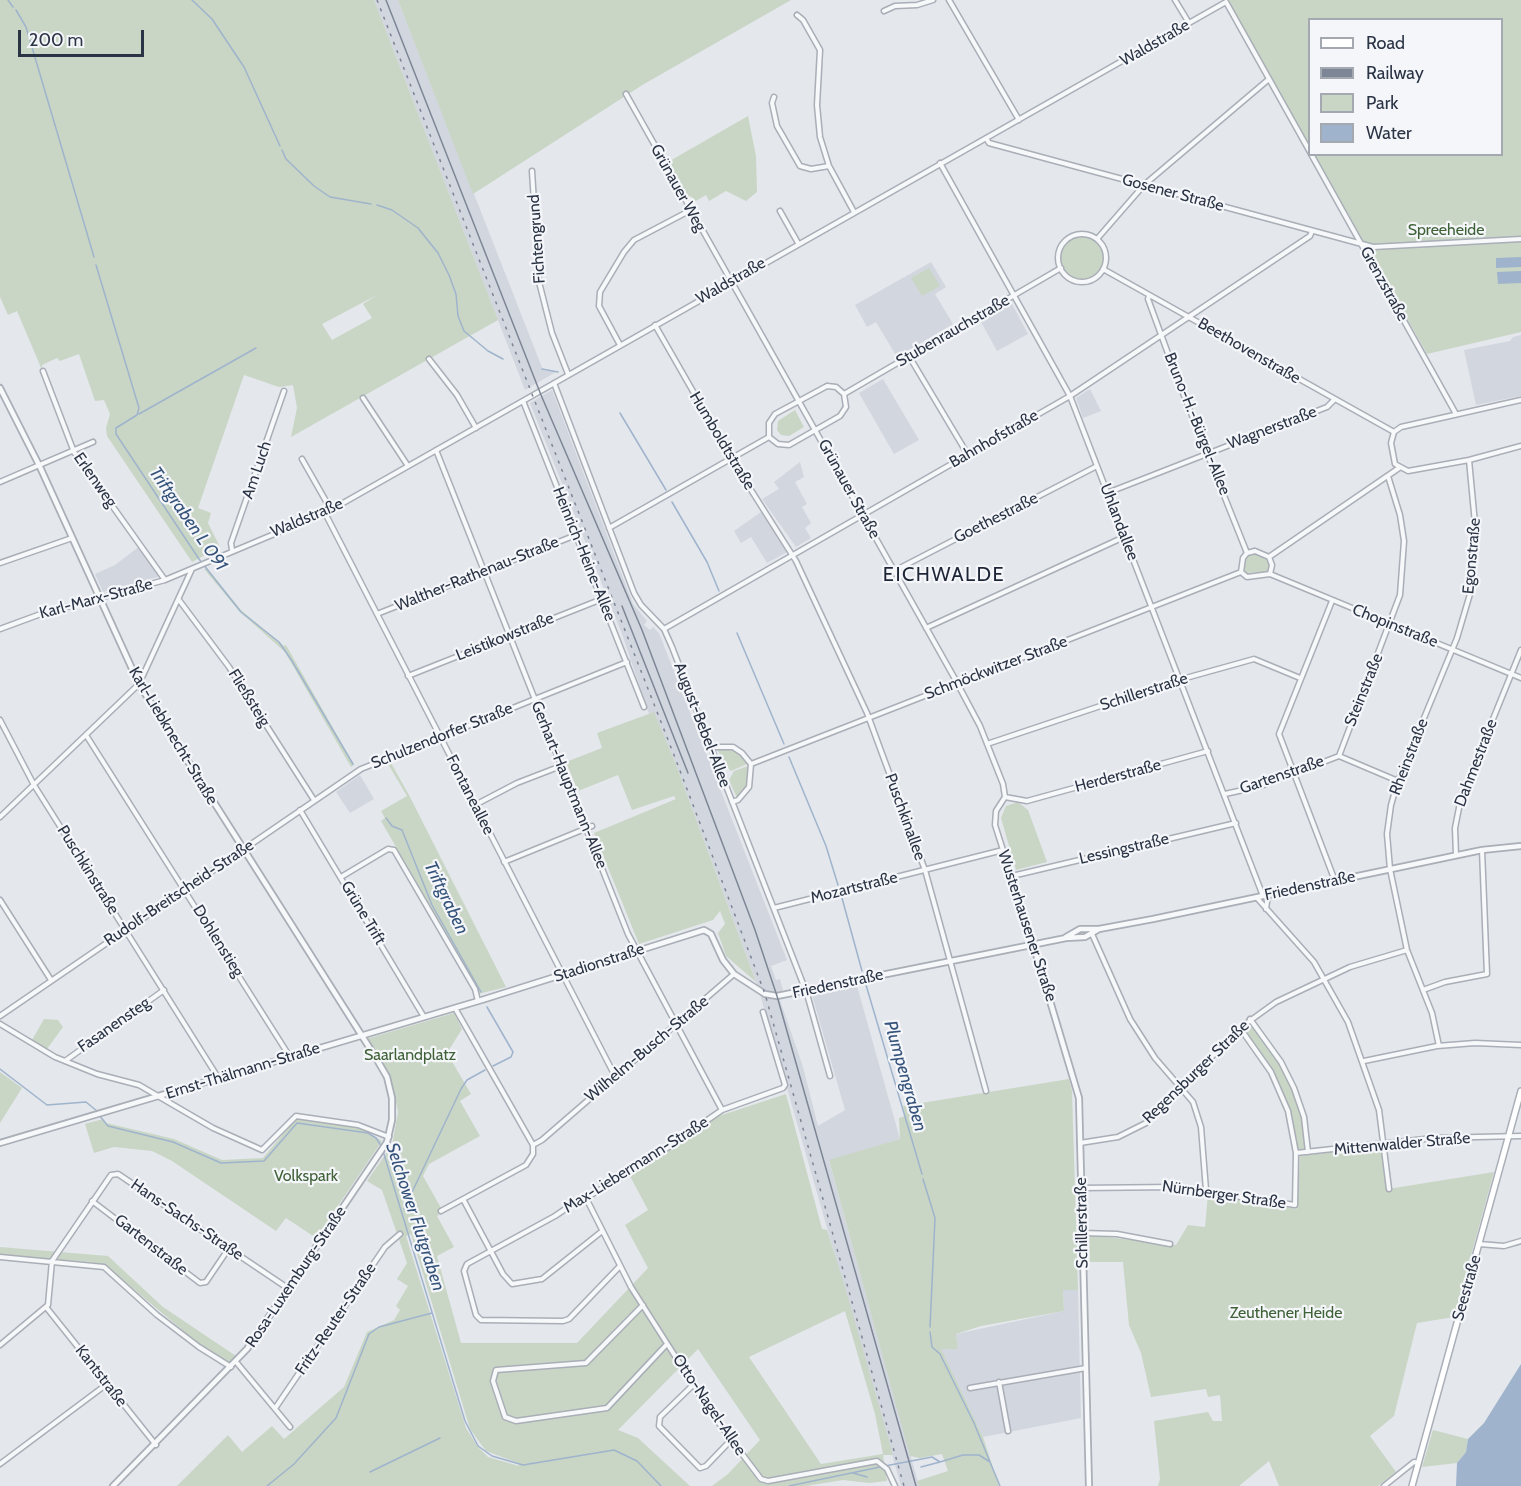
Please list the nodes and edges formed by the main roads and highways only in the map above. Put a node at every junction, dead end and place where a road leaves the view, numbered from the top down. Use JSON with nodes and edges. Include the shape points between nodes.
{"nodes":[{"id":1,"x":1521,"y":1091,"type":"edge"},
{"id":2,"x":1412,"y":1486,"type":"edge"}],
"edges":[{"from":1,"to":2,"type":"main road","name":"Seestraße"}]}
